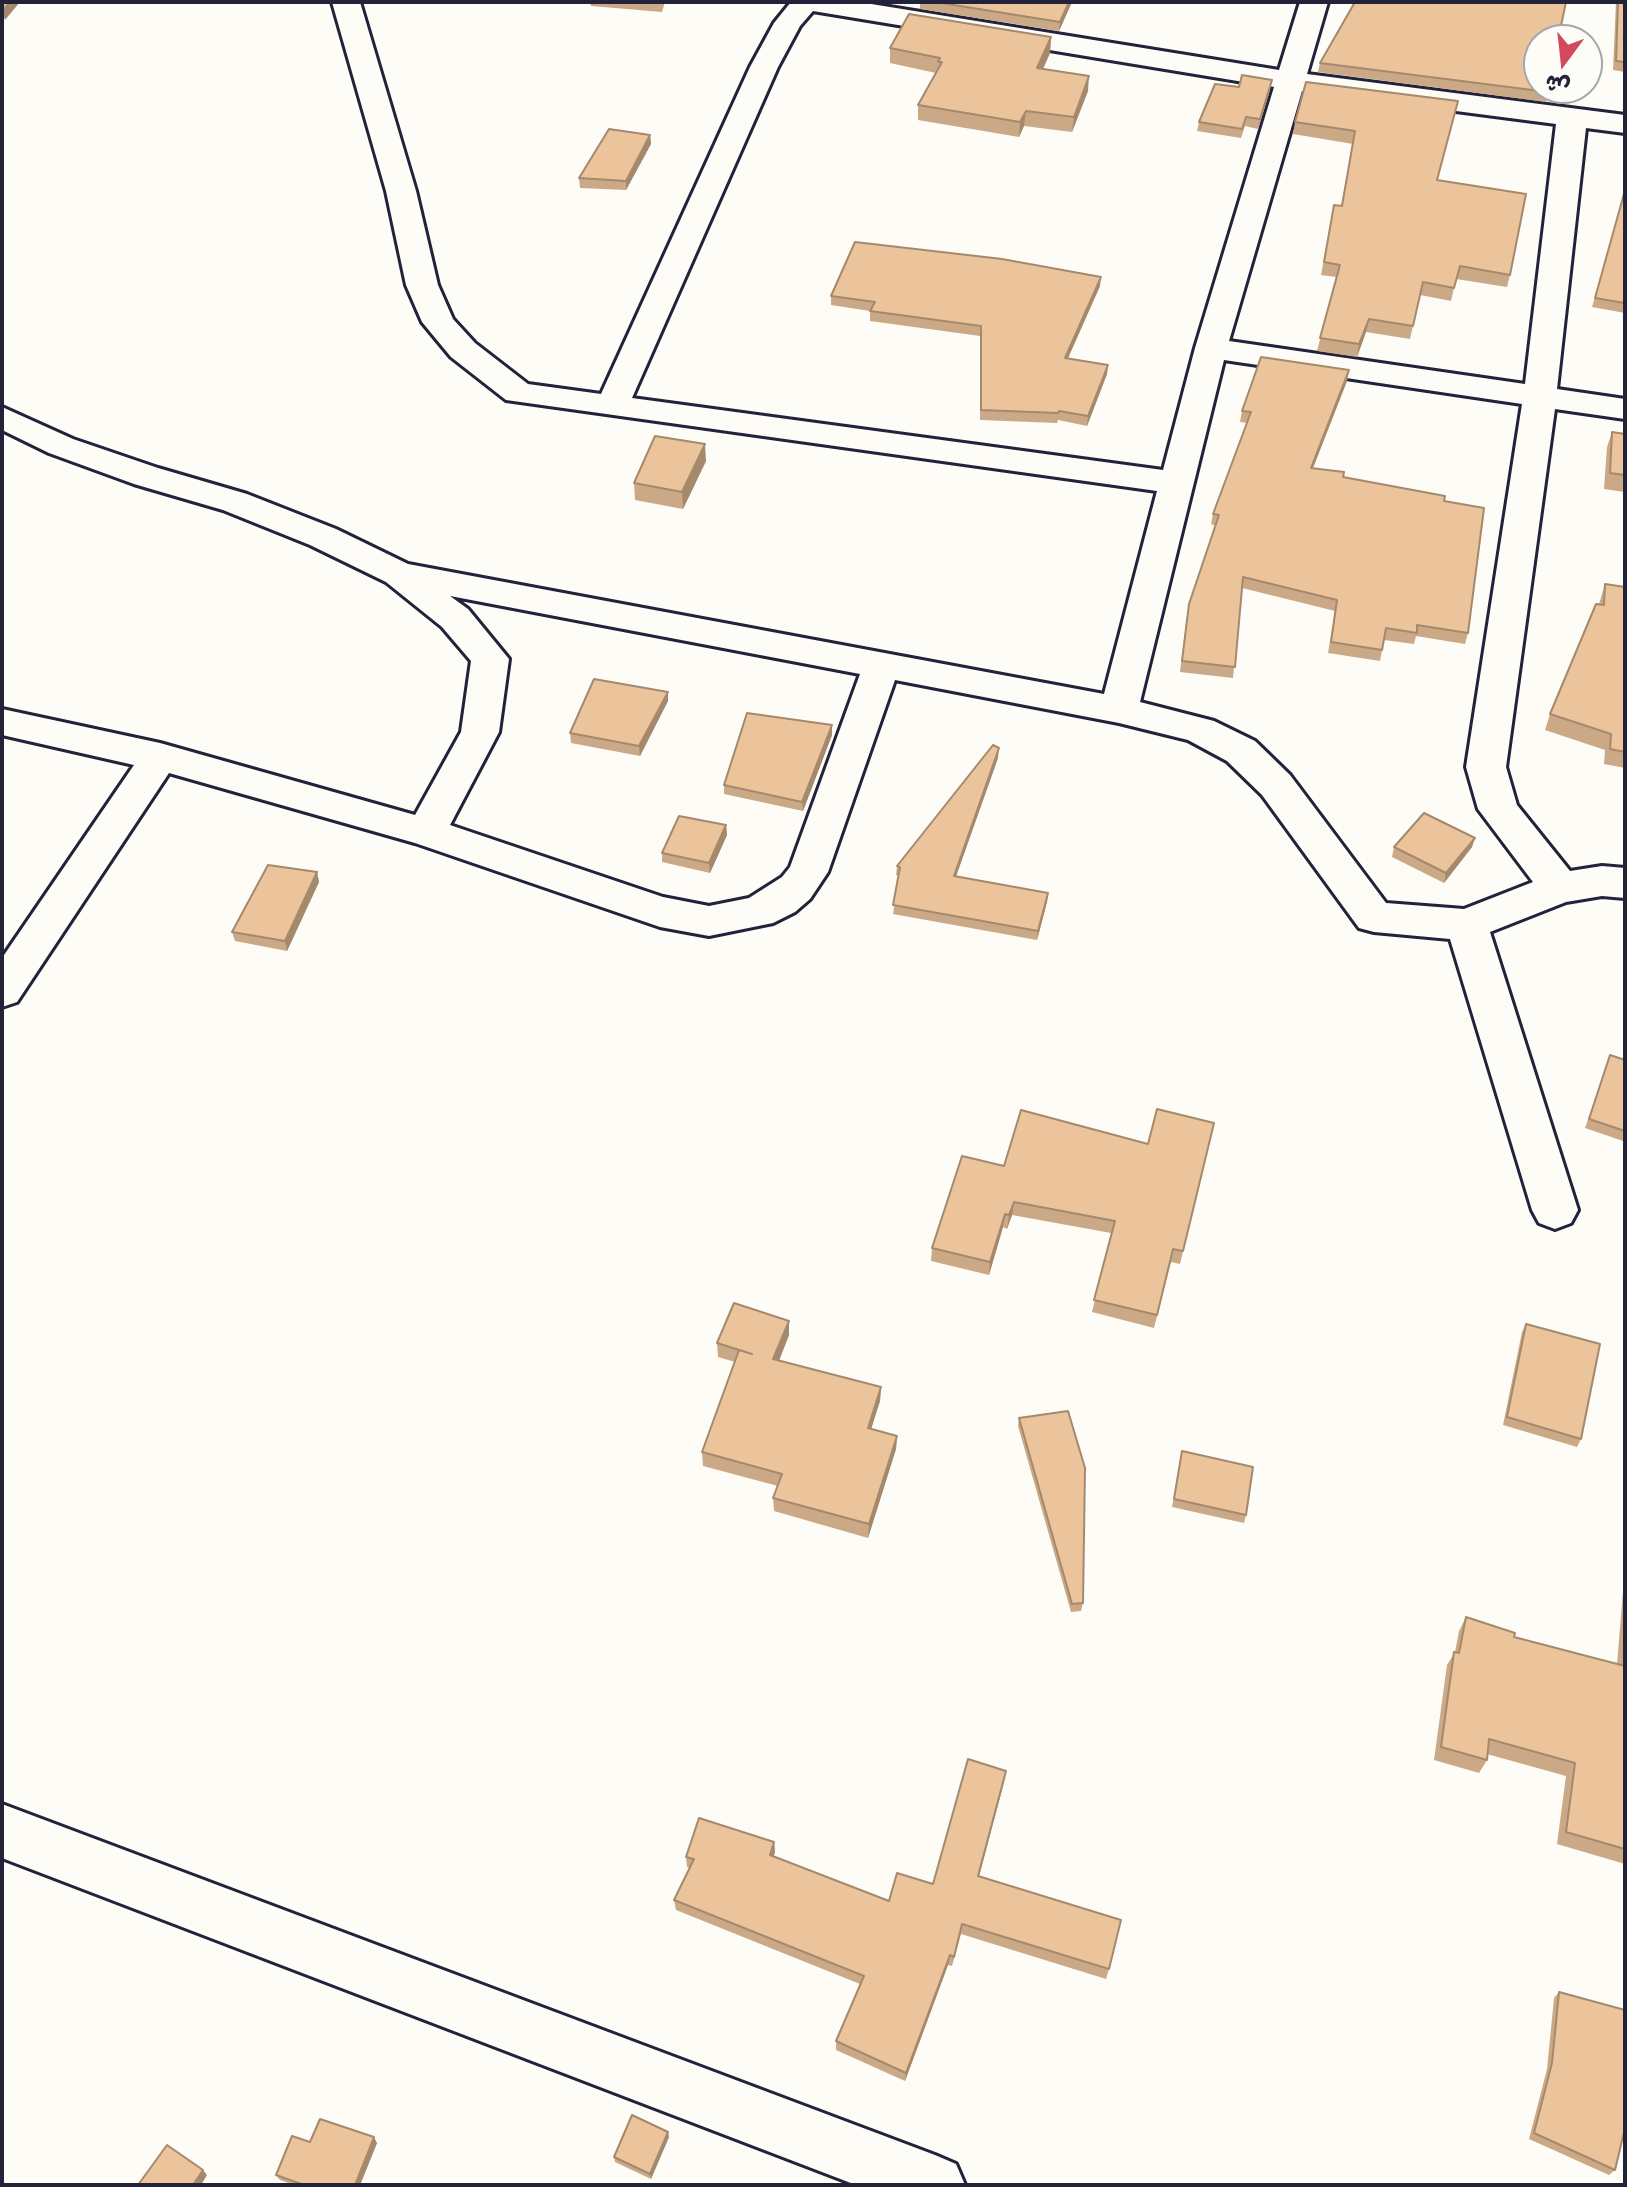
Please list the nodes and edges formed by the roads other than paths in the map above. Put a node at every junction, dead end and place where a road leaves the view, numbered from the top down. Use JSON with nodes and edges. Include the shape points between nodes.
{"nodes":[{"id":1,"x":346,"y":2,"type":"edge"},
{"id":2,"x":807,"y":2,"type":"edge"},
{"id":3,"x":1314,"y":2,"type":"edge"},
{"id":4,"x":1293,"y":81,"type":"junction"},
{"id":5,"x":1572,"y":117,"type":"junction"},
{"id":6,"x":1625,"y":124,"type":"edge"},
{"id":7,"x":1211,"y":348,"type":"junction"},
{"id":8,"x":1540,"y":395,"type":"junction"},
{"id":9,"x":613,"y":404,"type":"junction"},
{"id":10,"x":1625,"y":409,"type":"edge"},
{"id":11,"x":2,"y":417,"type":"edge"},
{"id":12,"x":1176,"y":483,"type":"junction"},
{"id":13,"x":399,"y":574,"type":"junction"},
{"id":14,"x":881,"y":667,"type":"junction"},
{"id":15,"x":1119,"y":710,"type":"junction"},
{"id":16,"x":2,"y":722,"type":"edge"},
{"id":17,"x":160,"y":757,"type":"junction"},
{"id":18,"x":426,"y":832,"type":"junction"},
{"id":19,"x":1625,"y":883,"type":"edge"},
{"id":20,"x":1560,"y":888,"type":"junction"},
{"id":21,"x":1467,"y":925,"type":"junction"},
{"id":22,"x":2,"y":991,"type":"edge"},
{"id":23,"x":1555,"y":1210,"type":"dead end"},
{"id":24,"x":2,"y":1831,"type":"edge"},
{"id":25,"x":935,"y":2185,"type":"edge"}],
"edges":[{"from":1,"to":9,"type":"street","via":[[401,191],[422,285],[438,322],[463,350],[518,393]]},
{"from":2,"to":4,"type":"street"},
{"from":2,"to":9,"type":"street","via":[[788,23],[764,67]]},
{"from":3,"to":4,"type":"street"},
{"from":4,"to":5,"type":"street"},
{"from":4,"to":7,"type":"street"},
{"from":5,"to":6,"type":"street"},
{"from":5,"to":8,"type":"street"},
{"from":7,"to":8,"type":"street"},
{"from":7,"to":12,"type":"street"},
{"from":8,"to":10,"type":"street"},
{"from":8,"to":20,"type":"street","via":[[1486,767],[1498,809]]},
{"from":9,"to":12,"type":"street"},
{"from":11,"to":13,"type":"street","via":[[61,446],[279,519]]},
{"from":12,"to":15,"type":"street"},
{"from":13,"to":14,"type":"street"},
{"from":13,"to":18,"type":"street","via":[[455,618],[490,659],[480,732]]},
{"from":14,"to":15,"type":"street"},
{"from":14,"to":18,"type":"street","via":[[808,872],[780,901],[758,912],[709,921],[684,918]]},
{"from":15,"to":21,"type":"street","via":[[1200,730],[1241,751],[1276,785],[1374,917]]},
{"from":16,"to":17,"type":"street"},
{"from":17,"to":18,"type":"street"},
{"from":17,"to":22,"type":"street"},
{"from":19,"to":20,"type":"street"},
{"from":20,"to":21,"type":"street"},
{"from":21,"to":23,"type":"street"},
{"from":24,"to":25,"type":"street"}]}
